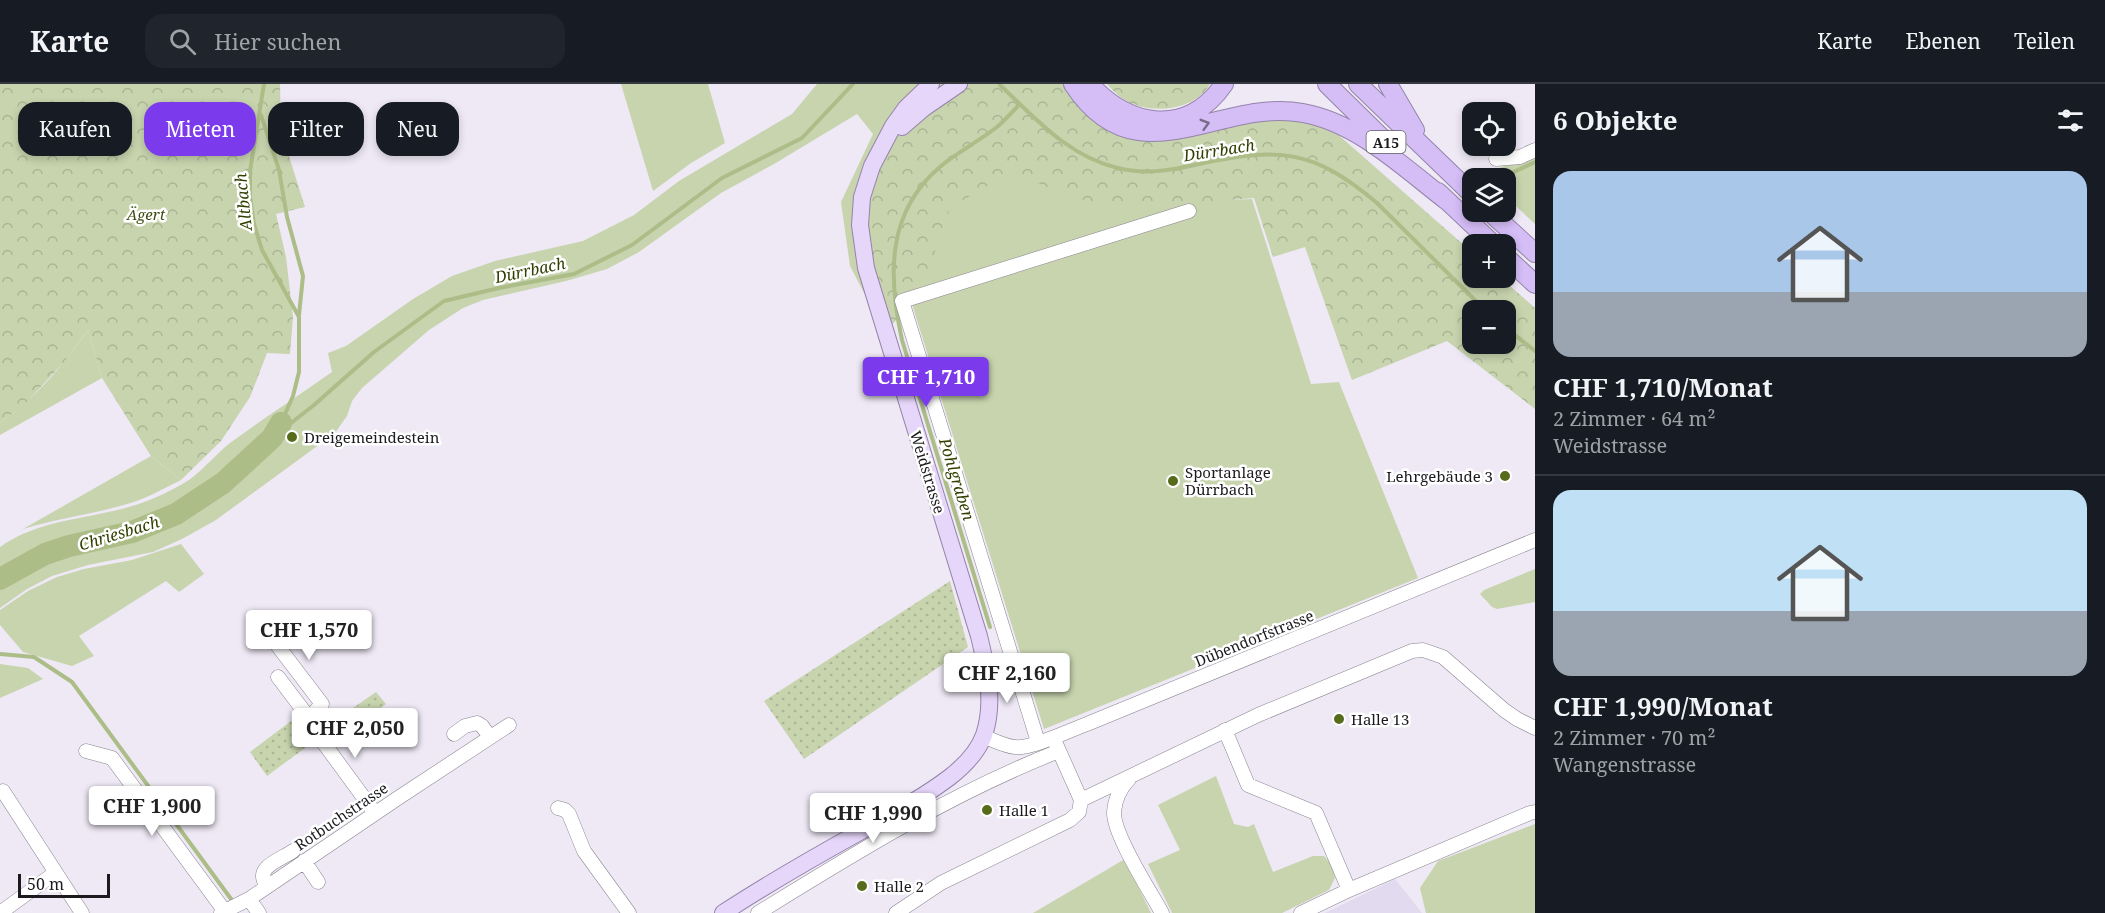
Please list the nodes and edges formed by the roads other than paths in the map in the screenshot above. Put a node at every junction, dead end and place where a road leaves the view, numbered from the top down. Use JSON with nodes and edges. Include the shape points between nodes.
{"nodes":[{"id":1,"x":931,"y":84,"type":"edge"},
{"id":2,"x":959,"y":84,"type":"edge"},
{"id":3,"x":1073,"y":84,"type":"edge"},
{"id":4,"x":1090,"y":84,"type":"edge"},
{"id":5,"x":1224,"y":84,"type":"edge"},
{"id":6,"x":1327,"y":84,"type":"edge"},
{"id":7,"x":1358,"y":84,"type":"edge"},
{"id":8,"x":1389,"y":84,"type":"edge"},
{"id":9,"x":886,"y":142,"type":"junction"},
{"id":10,"x":1535,"y":150,"type":"edge"},
{"id":11,"x":1430,"y":155,"type":"junction"},
{"id":12,"x":1496,"y":159,"type":"dead end"},
{"id":13,"x":1462,"y":185,"type":"edge"},
{"id":14,"x":1446,"y":200,"type":"junction"},
{"id":15,"x":1189,"y":211,"type":"dead end"},
{"id":16,"x":1501,"y":222,"type":"edge"},
{"id":17,"x":1482,"y":234,"type":"edge"},
{"id":18,"x":1535,"y":253,"type":"edge"},
{"id":19,"x":1516,"y":266,"type":"edge"},
{"id":20,"x":1535,"y":284,"type":"edge"},
{"id":21,"x":1535,"y":540,"type":"edge"},
{"id":22,"x":271,"y":637,"type":"dead end"},
{"id":23,"x":278,"y":677,"type":"dead end"},
{"id":24,"x":309,"y":718,"type":"junction"},
{"id":25,"x":509,"y":725,"type":"dead end"},
{"id":26,"x":1535,"y":728,"type":"edge"},
{"id":27,"x":1225,"y":730,"type":"junction"},
{"id":28,"x":454,"y":734,"type":"dead end"},
{"id":29,"x":983,"y":736,"type":"junction"},
{"id":30,"x":490,"y":737,"type":"junction"},
{"id":31,"x":1053,"y":737,"type":"junction"},
{"id":32,"x":1038,"y":742,"type":"junction"},
{"id":33,"x":86,"y":751,"type":"dead end"},
{"id":34,"x":1059,"y":751,"type":"junction"},
{"id":35,"x":1141,"y":770,"type":"junction"},
{"id":36,"x":3,"y":791,"type":"dead end"},
{"id":37,"x":1081,"y":800,"type":"junction"},
{"id":38,"x":558,"y":808,"type":"dead end"},
{"id":39,"x":1535,"y":812,"type":"edge"},
{"id":40,"x":375,"y":813,"type":"junction"},
{"id":41,"x":293,"y":851,"type":"dead end"},
{"id":42,"x":304,"y":861,"type":"junction"},
{"id":43,"x":54,"y":873,"type":"junction"},
{"id":44,"x":318,"y":882,"type":"dead end"},
{"id":45,"x":267,"y":886,"type":"junction"},
{"id":46,"x":1349,"y":890,"type":"junction"},
{"id":47,"x":246,"y":900,"type":"junction"},
{"id":48,"x":226,"y":911,"type":"edge"},
{"id":49,"x":0,"y":913,"type":"edge"},
{"id":50,"x":82,"y":913,"type":"edge"},
{"id":51,"x":259,"y":913,"type":"edge"},
{"id":52,"x":629,"y":913,"type":"edge"},
{"id":53,"x":723,"y":913,"type":"edge"},
{"id":54,"x":758,"y":913,"type":"edge"},
{"id":55,"x":896,"y":913,"type":"edge"},
{"id":56,"x":1162,"y":913,"type":"edge"},
{"id":57,"x":1301,"y":913,"type":"edge"}],
"edges":[{"from":1,"to":9,"type":"main road","name":"Weidstrasse","via":[[906,108]]},
{"from":2,"to":9,"type":"main road","name":"Weidstrasse"},
{"from":3,"to":14,"type":"highway","one_way":true,"via":[[1107,118],[1144,132],[1173,132],[1265,110],[1318,117],[1367,141]]},
{"from":4,"to":5,"type":"highway","via":[[1121,111],[1158,120],[1197,110]]},
{"from":6,"to":14,"type":"highway","number":"A15"},
{"from":7,"to":11,"type":"highway","number":"A15"},
{"from":8,"to":11,"type":"highway"},
{"from":9,"to":29,"type":"main road","name":"Weidstrasse","via":[[872,166],[862,197],[860,225],[866,268],[979,636],[990,692]]},
{"from":10,"to":12,"type":"street","via":[[1520,157]]},
{"from":11,"to":13,"type":"highway","number":"A15"},
{"from":14,"to":17,"type":"highway","number":"A15"},
{"from":15,"to":32,"type":"street","via":[[902,301]]},
{"from":16,"to":18,"type":"highway"},
{"from":19,"to":20,"type":"highway"},
{"from":21,"to":31,"type":"street","name":"Dübendorfstrasse"},
{"from":22,"to":24,"type":"street","via":[[322,704]]},
{"from":23,"to":24,"type":"street"},
{"from":24,"to":40,"type":"street"},
{"from":25,"to":30,"type":"street","name":"Rotbuchstrasse"},
{"from":26,"to":27,"type":"street","via":[[1504,710],[1443,657],[1423,650],[1405,654]]},
{"from":27,"to":35,"type":"street"},
{"from":27,"to":46,"type":"street","via":[[1248,784],[1316,813]]},
{"from":28,"to":30,"type":"street","via":[[477,723]]},
{"from":29,"to":32,"type":"street","name":"Dübendorfstrasse","via":[[1007,746]]},
{"from":29,"to":53,"type":"main road","name":"Weidstrasse","via":[[974,755],[951,777]]},
{"from":30,"to":40,"type":"street","name":"Rotbuchstrasse"},
{"from":31,"to":32,"type":"street","name":"Dübendorfstrasse"},
{"from":31,"to":34,"type":"street"},
{"from":33,"to":48,"type":"street","via":[[112,758],[194,879]]},
{"from":34,"to":37,"type":"street"},
{"from":34,"to":54,"type":"street","via":[[920,816]]},
{"from":35,"to":37,"type":"street"},
{"from":35,"to":56,"type":"street","via":[[1125,783],[1114,813],[1117,829]]},
{"from":36,"to":43,"type":"street"},
{"from":37,"to":55,"type":"street","via":[[1079,812],[1070,820],[941,883]]},
{"from":38,"to":52,"type":"street","via":[[568,814],[584,851]]},
{"from":39,"to":46,"type":"street"},
{"from":40,"to":42,"type":"street","name":"Rotbuchstrasse"},
{"from":41,"to":45,"type":"street","via":[[265,868],[262,874]]},
{"from":42,"to":44,"type":"street"},
{"from":42,"to":45,"type":"street","name":"Rotbuchstrasse"},
{"from":43,"to":49,"type":"street"},
{"from":43,"to":50,"type":"street","via":[[61,895]]},
{"from":45,"to":47,"type":"street","name":"Rotbuchstrasse"},
{"from":46,"to":57,"type":"street"},
{"from":47,"to":48,"type":"street","name":"Rotbuchstrasse"},
{"from":47,"to":51,"type":"street"}]}
